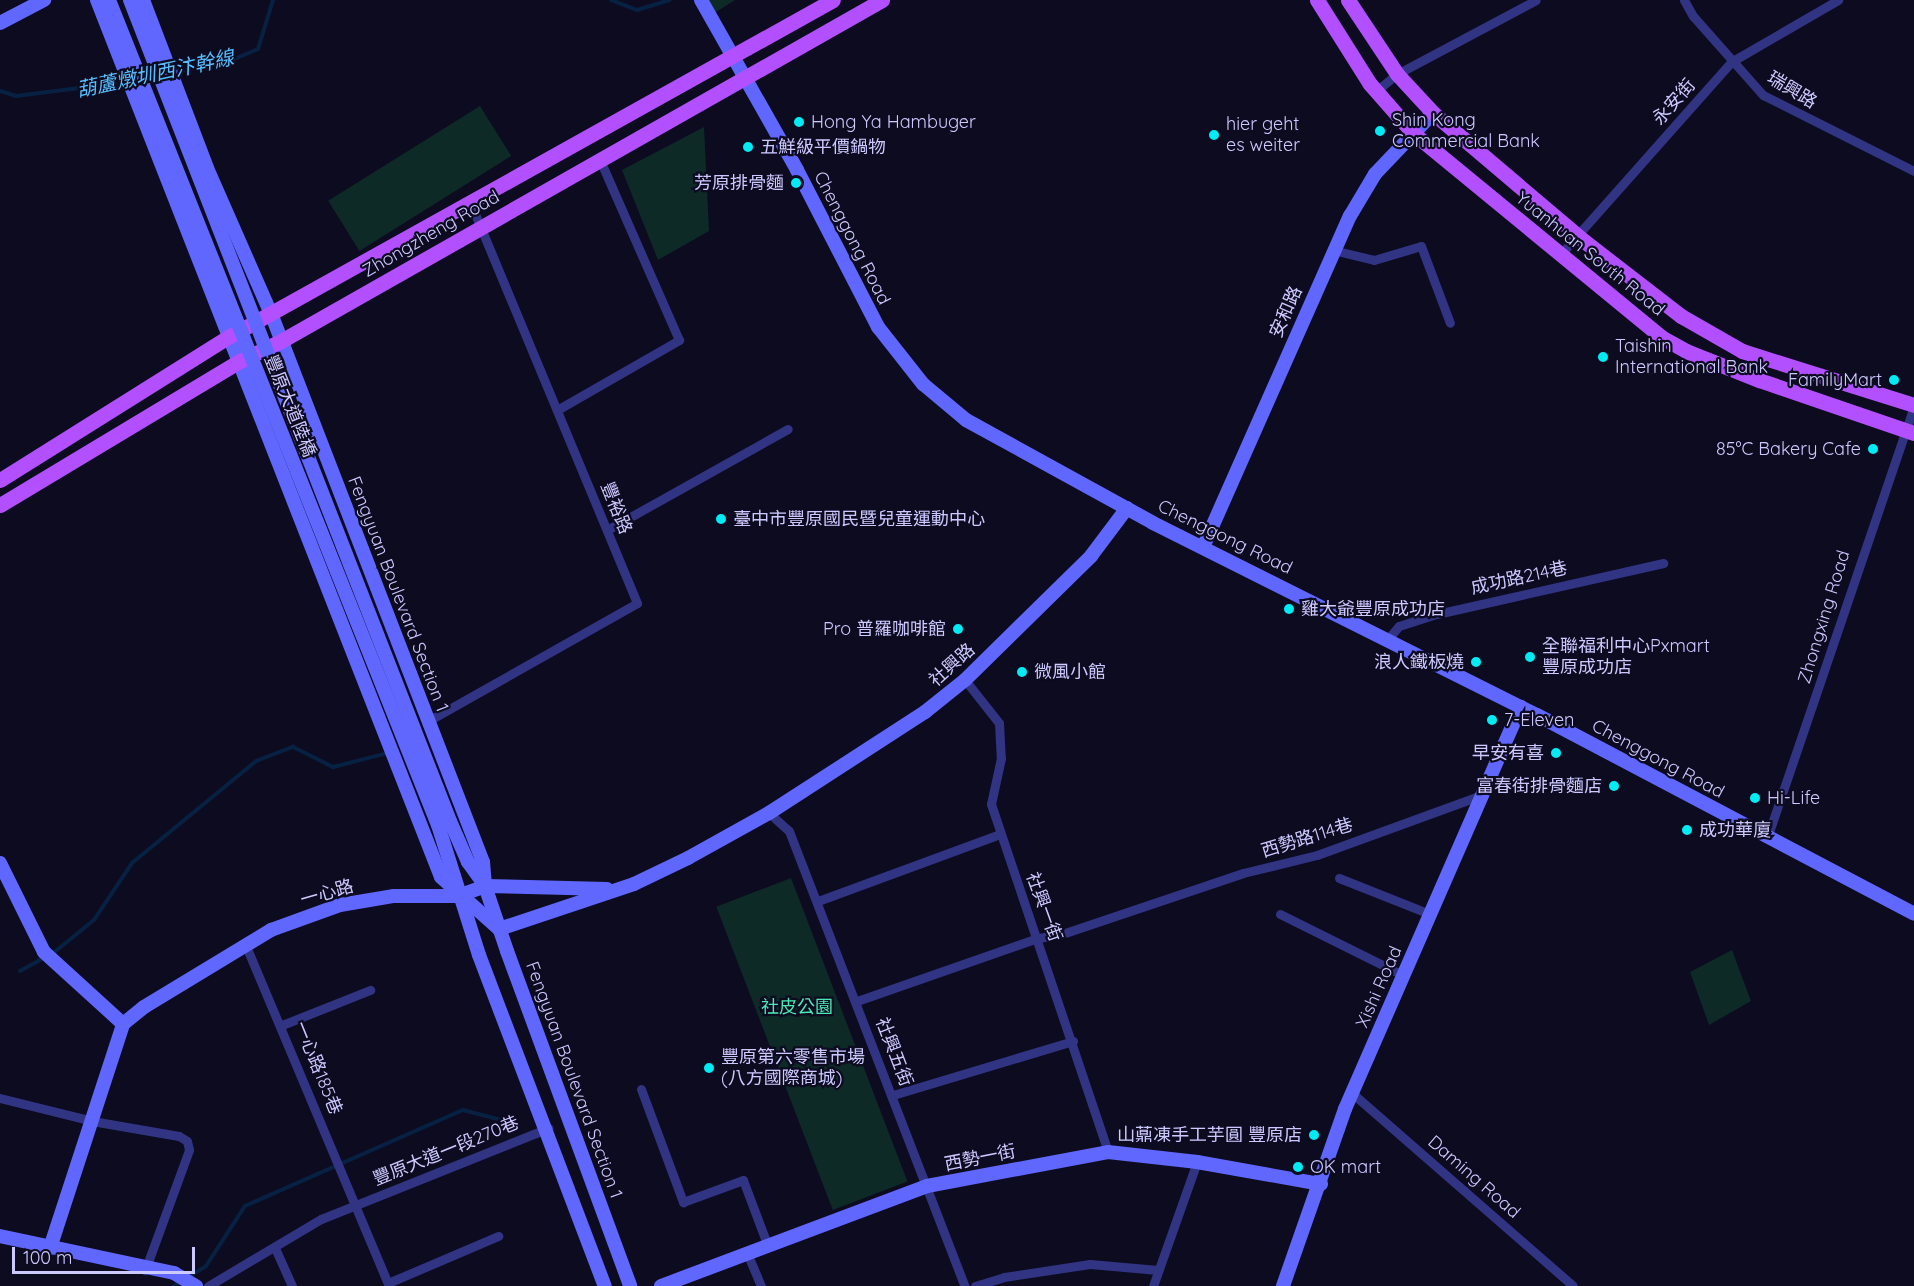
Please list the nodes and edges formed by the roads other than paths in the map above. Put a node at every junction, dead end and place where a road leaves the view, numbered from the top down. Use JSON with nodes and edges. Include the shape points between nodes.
{"nodes":[{"id":1,"x":44,"y":0,"type":"edge"},
{"id":2,"x":97,"y":0,"type":"edge"},
{"id":3,"x":109,"y":0,"type":"edge"},
{"id":4,"x":130,"y":0,"type":"edge"},
{"id":5,"x":143,"y":0,"type":"edge"},
{"id":6,"x":701,"y":0,"type":"edge"},
{"id":7,"x":833,"y":0,"type":"edge"},
{"id":8,"x":882,"y":0,"type":"edge"},
{"id":9,"x":1317,"y":0,"type":"edge"},
{"id":10,"x":1348,"y":0,"type":"edge"},
{"id":11,"x":1536,"y":0,"type":"edge"},
{"id":12,"x":1684,"y":0,"type":"edge"},
{"id":13,"x":1839,"y":0,"type":"edge"},
{"id":14,"x":0,"y":23,"type":"edge"},
{"id":15,"x":732,"y":54,"type":"junction"},
{"id":16,"x":1731,"y":62,"type":"junction"},
{"id":17,"x":1397,"y":75,"type":"junction"},
{"id":18,"x":745,"y":77,"type":"junction"},
{"id":19,"x":1376,"y":91,"type":"junction"},
{"id":20,"x":1433,"y":112,"type":"junction"},
{"id":21,"x":1413,"y":133,"type":"junction"},
{"id":22,"x":600,"y":160,"type":"junction"},
{"id":23,"x":1914,"y":171,"type":"edge"},
{"id":24,"x":471,"y":204,"type":"junction"},
{"id":25,"x":483,"y":228,"type":"junction"},
{"id":26,"x":1578,"y":236,"type":"junction"},
{"id":27,"x":1333,"y":250,"type":"junction"},
{"id":28,"x":1559,"y":256,"type":"junction"},
{"id":29,"x":272,"y":316,"type":"junction"},
{"id":30,"x":1450,"y":323,"type":"dead end"},
{"id":31,"x":230,"y":336,"type":"junction"},
{"id":32,"x":281,"y":341,"type":"junction"},
{"id":33,"x":240,"y":361,"type":"junction"},
{"id":34,"x":1914,"y":406,"type":"edge"},
{"id":35,"x":558,"y":410,"type":"junction"},
{"id":36,"x":788,"y":429,"type":"dead end"},
{"id":37,"x":1909,"y":431,"type":"edge"},
{"id":38,"x":0,"y":480,"type":"edge"},
{"id":39,"x":0,"y":505,"type":"edge"},
{"id":40,"x":1127,"y":508,"type":"junction"},
{"id":41,"x":607,"y":530,"type":"junction"},
{"id":42,"x":1204,"y":545,"type":"junction"},
{"id":43,"x":1663,"y":563,"type":"dead end"},
{"id":44,"x":1388,"y":639,"type":"junction"},
{"id":45,"x":965,"y":680,"type":"junction"},
{"id":46,"x":1521,"y":707,"type":"junction"},
{"id":47,"x":428,"y":721,"type":"junction"},
{"id":48,"x":1482,"y":795,"type":"junction"},
{"id":49,"x":770,"y":813,"type":"junction"},
{"id":50,"x":444,"y":823,"type":"junction"},
{"id":51,"x":1000,"y":834,"type":"junction"},
{"id":52,"x":1767,"y":838,"type":"junction"},
{"id":53,"x":0,"y":863,"type":"edge"},
{"id":54,"x":1339,"y":878,"type":"dead end"},
{"id":55,"x":485,"y":886,"type":"junction"},
{"id":56,"x":617,"y":889,"type":"junction"},
{"id":57,"x":458,"y":896,"type":"junction"},
{"id":58,"x":818,"y":901,"type":"junction"},
{"id":59,"x":1280,"y":914,"type":"dead end"},
{"id":60,"x":1430,"y":914,"type":"junction"},
{"id":61,"x":1914,"y":914,"type":"edge"},
{"id":62,"x":499,"y":929,"type":"junction"},
{"id":63,"x":1038,"y":938,"type":"junction"},
{"id":64,"x":246,"y":946,"type":"junction"},
{"id":65,"x":1403,"y":975,"type":"junction"},
{"id":66,"x":370,"y":990,"type":"dead end"},
{"id":67,"x":857,"y":1001,"type":"junction"},
{"id":68,"x":123,"y":1024,"type":"junction"},
{"id":69,"x":282,"y":1025,"type":"junction"},
{"id":70,"x":1073,"y":1041,"type":"junction"},
{"id":71,"x":640,"y":1089,"type":"dead end"},
{"id":72,"x":1352,"y":1093,"type":"junction"},
{"id":73,"x":893,"y":1095,"type":"junction"},
{"id":74,"x":0,"y":1098,"type":"edge"},
{"id":75,"x":92,"y":1121,"type":"junction"},
{"id":76,"x":548,"y":1128,"type":"junction"},
{"id":77,"x":1108,"y":1152,"type":"junction"},
{"id":78,"x":1197,"y":1162,"type":"junction"},
{"id":79,"x":1321,"y":1184,"type":"junction"},
{"id":80,"x":927,"y":1186,"type":"junction"},
{"id":81,"x":356,"y":1205,"type":"junction"},
{"id":82,"x":0,"y":1236,"type":"edge"},
{"id":83,"x":498,"y":1236,"type":"dead end"},
{"id":84,"x":767,"y":1244,"type":"junction"},
{"id":85,"x":50,"y":1248,"type":"junction"},
{"id":86,"x":275,"y":1248,"type":"junction"},
{"id":87,"x":747,"y":1253,"type":"junction"},
{"id":88,"x":145,"y":1270,"type":"junction"},
{"id":89,"x":1158,"y":1270,"type":"junction"},
{"id":90,"x":388,"y":1285,"type":"edge"},
{"id":91,"x":196,"y":1286,"type":"edge"},
{"id":92,"x":208,"y":1286,"type":"edge"},
{"id":93,"x":291,"y":1286,"type":"edge"},
{"id":94,"x":605,"y":1286,"type":"edge"},
{"id":95,"x":630,"y":1286,"type":"edge"},
{"id":96,"x":661,"y":1286,"type":"edge"},
{"id":97,"x":761,"y":1286,"type":"edge"},
{"id":98,"x":965,"y":1286,"type":"edge"},
{"id":99,"x":975,"y":1286,"type":"edge"},
{"id":100,"x":1153,"y":1286,"type":"edge"},
{"id":101,"x":1283,"y":1286,"type":"edge"},
{"id":102,"x":1573,"y":1286,"type":"edge"}],
"edges":[{"from":1,"to":14,"type":"street"},
{"from":2,"to":31,"type":"street"},
{"from":3,"to":50,"type":"street","name":"豐原大道陸橋","bridge":true},
{"from":4,"to":50,"type":"street","name":"豐原大道陸橋","bridge":true},
{"from":5,"to":29,"type":"street","name":"Fengyuan Boulevard Section 1","via":[[207,168]]},
{"from":6,"to":15,"type":"street","name":"Chenggong Road"},
{"from":7,"to":15,"type":"main road","name":"Zhongzheng Road"},
{"from":8,"to":18,"type":"main road","name":"Zhongzheng Road"},
{"from":9,"to":19,"type":"main road","name":"Yuanhuan South Road"},
{"from":10,"to":17,"type":"main road","name":"Yuanhuan South Road"},
{"from":11,"to":17,"type":"street"},
{"from":12,"to":16,"type":"street","name":"瑞興路"},
{"from":13,"to":16,"type":"street","name":"永安街"},
{"from":15,"to":18,"type":"street","name":"Chenggong Road"},
{"from":15,"to":24,"type":"main road","name":"Zhongzheng Road"},
{"from":16,"to":23,"type":"street","name":"瑞興路","via":[[1763,95]]},
{"from":16,"to":26,"type":"street","name":"永安街"},
{"from":17,"to":19,"type":"street"},
{"from":17,"to":20,"type":"main road","name":"Yuanhuan South Road"},
{"from":18,"to":22,"type":"main road","name":"Zhongzheng Road"},
{"from":18,"to":40,"type":"street","name":"Chenggong Road","via":[[878,327],[923,384],[966,420]]},
{"from":19,"to":21,"type":"main road","name":"Yuanhuan South Road"},
{"from":20,"to":21,"type":"street","name":"安和路"},
{"from":20,"to":26,"type":"main road","name":"Yuanhuan South Road"},
{"from":21,"to":27,"type":"street","name":"安和路","via":[[1375,174]]},
{"from":21,"to":28,"type":"main road","name":"Yuanhuan South Road"},
{"from":22,"to":25,"type":"main road","name":"Zhongzheng Road"},
{"from":22,"to":35,"type":"street","via":[[679,340]]},
{"from":24,"to":25,"type":"street","name":"豐裕路"},
{"from":24,"to":29,"type":"main road","name":"Zhongzheng Road"},
{"from":25,"to":32,"type":"main road","name":"Zhongzheng Road"},
{"from":25,"to":35,"type":"street","name":"豐裕路"},
{"from":26,"to":28,"type":"street","name":"永安街"},
{"from":26,"to":34,"type":"main road","name":"Yuanhuan South Road","via":[[1681,316],[1742,351]]},
{"from":27,"to":30,"type":"street","via":[[1374,260],[1421,246]]},
{"from":27,"to":42,"type":"street","name":"安和路"},
{"from":28,"to":37,"type":"main road","name":"Yuanhuan South Road","via":[[1661,337],[1686,351]]},
{"from":29,"to":31,"type":"main road","name":"Zhongzheng Road"},
{"from":29,"to":32,"type":"street","name":"Fengyuan Boulevard Section 1"},
{"from":31,"to":33,"type":"street"},
{"from":31,"to":38,"type":"main road","name":"Zhongzheng Road"},
{"from":32,"to":33,"type":"main road","name":"Zhongzheng Road"},
{"from":32,"to":47,"type":"street","name":"Fengyuan Boulevard Section 1"},
{"from":33,"to":39,"type":"main road","name":"Zhongzheng Road"},
{"from":33,"to":57,"type":"street","via":[[441,877]]},
{"from":34,"to":37,"type":"street","name":"Zhongxing Road"},
{"from":35,"to":41,"type":"street","name":"豐裕路"},
{"from":36,"to":41,"type":"street"},
{"from":37,"to":52,"type":"street","name":"Zhongxing Road"},
{"from":40,"to":42,"type":"street","name":"Chenggong Road"},
{"from":40,"to":45,"type":"street","name":"社興路","via":[[1091,556]]},
{"from":41,"to":47,"type":"street","name":"豐裕路","via":[[637,603]]},
{"from":42,"to":44,"type":"street","name":"Chenggong Road"},
{"from":43,"to":44,"type":"street","name":"成功路214巷","via":[[1437,614],[1399,626]]},
{"from":44,"to":46,"type":"street","name":"Chenggong Road"},
{"from":45,"to":49,"type":"street","name":"社興路","via":[[926,712]]},
{"from":45,"to":51,"type":"street","name":"社興一街","via":[[999,723],[1001,758],[991,804]]},
{"from":46,"to":48,"type":"street","name":"Xishi Road"},
{"from":46,"to":52,"type":"street","name":"Chenggong Road"},
{"from":47,"to":55,"type":"street","name":"Fengyuan Boulevard Section 1","via":[[483,862]]},
{"from":48,"to":60,"type":"street","name":"Xishi Road"},
{"from":48,"to":63,"type":"street","name":"西勢路114巷","via":[[1317,855],[1243,873],[1059,935]]},
{"from":49,"to":56,"type":"street","via":[[688,858]]},
{"from":49,"to":58,"type":"street","name":"社興五街","via":[[789,831]]},
{"from":50,"to":55,"type":"street","name":"Fengyuan Boulevard Section 1"},
{"from":50,"to":57,"type":"street"},
{"from":51,"to":58,"type":"street"},
{"from":51,"to":63,"type":"street","name":"社興一街"},
{"from":52,"to":61,"type":"street","name":"Chenggong Road"},
{"from":53,"to":68,"type":"street","via":[[44,952]]},
{"from":54,"to":60,"type":"street"},
{"from":55,"to":56,"type":"street"},
{"from":55,"to":57,"type":"street"},
{"from":55,"to":62,"type":"street","name":"Fengyuan Boulevard Section 1"},
{"from":56,"to":62,"type":"street"},
{"from":57,"to":62,"type":"street"},
{"from":57,"to":64,"type":"street","name":"一心路","via":[[394,896],[340,905],[271,930]]},
{"from":57,"to":76,"type":"street"},
{"from":58,"to":67,"type":"street","name":"社興五街"},
{"from":59,"to":65,"type":"street"},
{"from":60,"to":65,"type":"street","name":"Xishi Road"},
{"from":62,"to":95,"type":"street","name":"Fengyuan Boulevard Section 1"},
{"from":63,"to":67,"type":"street","name":"西勢路114巷"},
{"from":63,"to":70,"type":"street","name":"社興一街"},
{"from":64,"to":68,"type":"street","name":"一心路","via":[[144,1007]]},
{"from":64,"to":69,"type":"street","name":"一心路185巷"},
{"from":65,"to":72,"type":"street","name":"Xishi Road"},
{"from":66,"to":69,"type":"street"},
{"from":67,"to":73,"type":"street","name":"社興五街"},
{"from":68,"to":75,"type":"street"},
{"from":69,"to":81,"type":"street","name":"一心路185巷"},
{"from":70,"to":73,"type":"street"},
{"from":70,"to":77,"type":"street","name":"社興一街"},
{"from":71,"to":84,"type":"street","via":[[683,1202],[743,1179]]},
{"from":72,"to":79,"type":"street","name":"Xishi Road"},
{"from":72,"to":102,"type":"street","name":"Daming Road"},
{"from":73,"to":80,"type":"street","name":"社興五街"},
{"from":74,"to":75,"type":"street"},
{"from":75,"to":85,"type":"street"},
{"from":75,"to":88,"type":"street","via":[[179,1136],[187,1141],[189,1150]]},
{"from":76,"to":81,"type":"street","name":"豐原大道一段270巷"},
{"from":76,"to":94,"type":"street"},
{"from":77,"to":78,"type":"street","name":"西勢一街"},
{"from":77,"to":80,"type":"street","name":"西勢一街"},
{"from":78,"to":79,"type":"street","name":"西勢一街"},
{"from":78,"to":89,"type":"street"},
{"from":79,"to":101,"type":"street","name":"Xishi Road"},
{"from":80,"to":84,"type":"street","name":"西勢一街"},
{"from":80,"to":98,"type":"street","name":"社興五街"},
{"from":81,"to":86,"type":"street","name":"豐原大道一段270巷","via":[[321,1219]]},
{"from":81,"to":90,"type":"street","name":"一心路185巷"},
{"from":82,"to":85,"type":"street"},
{"from":83,"to":90,"type":"street"},
{"from":84,"to":87,"type":"street","name":"西勢一街"},
{"from":85,"to":88,"type":"street"},
{"from":86,"to":92,"type":"street","name":"豐原大道一段270巷"},
{"from":86,"to":93,"type":"street"},
{"from":87,"to":96,"type":"street","name":"西勢一街"},
{"from":87,"to":97,"type":"street"},
{"from":88,"to":91,"type":"street","via":[[174,1273]]},
{"from":89,"to":99,"type":"street","via":[[1090,1264],[1004,1277]]},
{"from":89,"to":100,"type":"street"}]}
